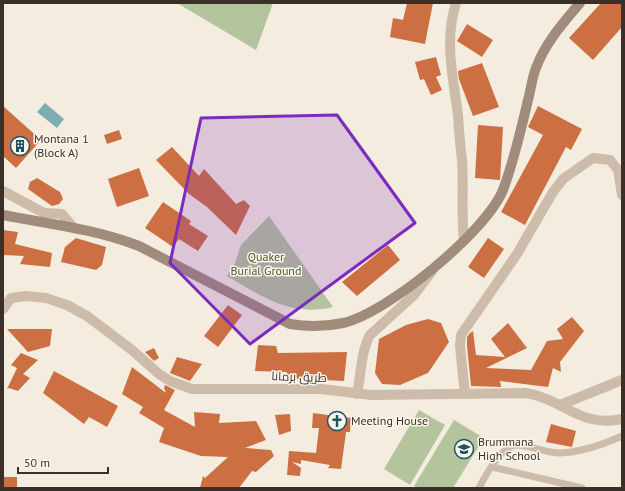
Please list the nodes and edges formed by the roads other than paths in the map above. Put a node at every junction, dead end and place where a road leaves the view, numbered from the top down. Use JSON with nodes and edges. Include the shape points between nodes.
{"nodes":[{"id":1,"x":456,"y":3,"type":"edge"},
{"id":2,"x":580,"y":3,"type":"edge"},
{"id":3,"x":3,"y":191,"type":"edge"},
{"id":4,"x":622,"y":195,"type":"edge"},
{"id":5,"x":3,"y":215,"type":"edge"},
{"id":6,"x":73,"y":227,"type":"junction"},
{"id":7,"x":464,"y":240,"type":"junction"},
{"id":8,"x":433,"y":270,"type":"junction"},
{"id":9,"x":7,"y":298,"type":"edge"},
{"id":10,"x":3,"y":309,"type":"edge"},
{"id":11,"x":622,"y":380,"type":"edge"},
{"id":12,"x":357,"y":394,"type":"junction"},
{"id":13,"x":465,"y":394,"type":"junction"},
{"id":14,"x":560,"y":405,"type":"junction"},
{"id":15,"x":622,"y":419,"type":"edge"},
{"id":16,"x":622,"y":436,"type":"edge"},
{"id":17,"x":492,"y":467,"type":"junction"},
{"id":18,"x":479,"y":488,"type":"edge"},
{"id":19,"x":582,"y":488,"type":"edge"}],
"edges":[{"from":1,"to":7,"type":"street","via":[[449,33],[452,86],[458,114],[462,163]]},
{"from":2,"to":7,"type":"main road","via":[[545,49],[536,68],[515,152],[492,211]]},
{"from":3,"to":6,"type":"street","via":[[44,213],[62,214]]},
{"from":4,"to":13,"type":"street","via":[[618,170],[610,160],[593,158],[563,179],[517,254],[461,335]]},
{"from":5,"to":6,"type":"main road"},
{"from":6,"to":8,"type":"main road","via":[[99,232],[139,246],[273,316],[290,324],[309,327],[344,323],[365,315]]},
{"from":7,"to":8,"type":"main road"},
{"from":8,"to":12,"type":"street","via":[[414,294],[370,335],[363,354]]},
{"from":9,"to":10,"type":"street","name":"طريق برمانا"},
{"from":9,"to":12,"type":"street","name":"طريق برمانا","via":[[46,298],[67,305],[87,316],[159,374],[192,389],[321,390]]},
{"from":11,"to":14,"type":"street"},
{"from":12,"to":13,"type":"street","name":"طريق برمانا"},
{"from":13,"to":14,"type":"street","name":"طريق برمانا","via":[[526,393]]},
{"from":14,"to":15,"type":"street","name":"طريق برمانا","via":[[574,414],[590,419]]},
{"from":16,"to":17,"type":"lane","via":[[590,449],[557,453],[517,444],[507,448]]},
{"from":17,"to":18,"type":"lane"},
{"from":17,"to":19,"type":"lane"}]}
